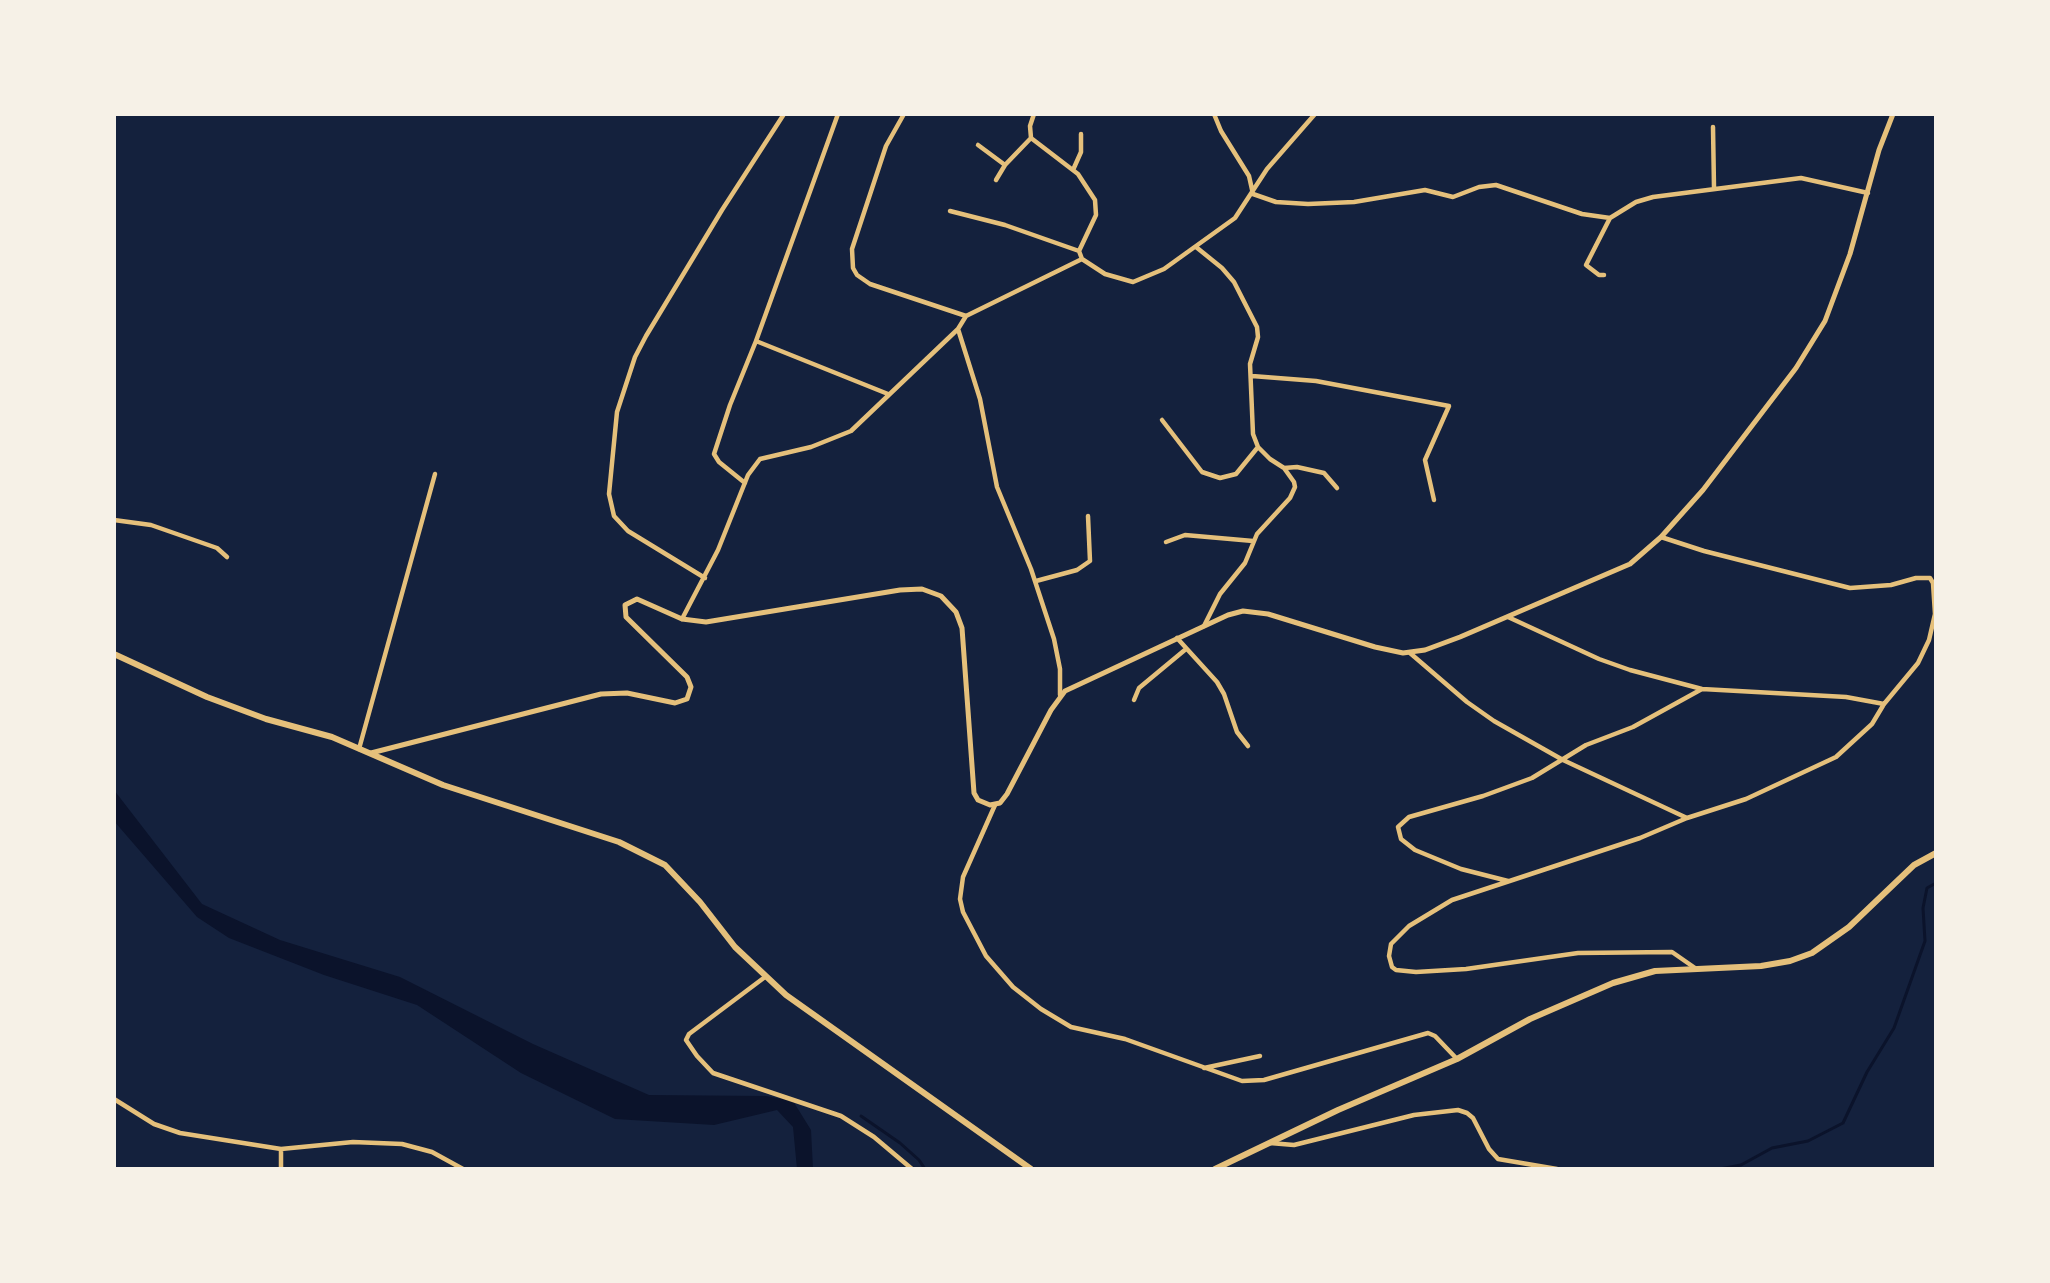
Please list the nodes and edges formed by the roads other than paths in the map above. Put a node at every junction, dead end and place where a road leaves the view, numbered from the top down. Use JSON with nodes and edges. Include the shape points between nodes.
{"nodes":[{"id":1,"x":784,"y":114,"type":"edge"},
{"id":2,"x":838,"y":114,"type":"edge"},
{"id":3,"x":904,"y":114,"type":"edge"},
{"id":4,"x":1034,"y":114,"type":"edge"},
{"id":5,"x":1214,"y":114,"type":"edge"},
{"id":6,"x":1316,"y":114,"type":"edge"},
{"id":7,"x":1893,"y":114,"type":"edge"},
{"id":8,"x":1713,"y":127,"type":"dead end"},
{"id":9,"x":1081,"y":134,"type":"dead end"},
{"id":10,"x":1031,"y":138,"type":"junction"},
{"id":11,"x":978,"y":145,"type":"dead end"},
{"id":12,"x":1005,"y":165,"type":"junction"},
{"id":13,"x":1073,"y":170,"type":"junction"},
{"id":14,"x":996,"y":180,"type":"dead end"},
{"id":15,"x":1714,"y":188,"type":"junction"},
{"id":16,"x":1253,"y":194,"type":"junction"},
{"id":17,"x":1868,"y":194,"type":"junction"},
{"id":18,"x":950,"y":212,"type":"dead end"},
{"id":19,"x":1610,"y":218,"type":"junction"},
{"id":20,"x":1196,"y":247,"type":"junction"},
{"id":21,"x":1079,"y":251,"type":"junction"},
{"id":22,"x":1082,"y":259,"type":"junction"},
{"id":23,"x":1605,"y":275,"type":"dead end"},
{"id":24,"x":966,"y":316,"type":"junction"},
{"id":25,"x":958,"y":329,"type":"junction"},
{"id":26,"x":756,"y":341,"type":"junction"},
{"id":27,"x":1252,"y":376,"type":"junction"},
{"id":28,"x":888,"y":394,"type":"junction"},
{"id":29,"x":1162,"y":420,"type":"dead end"},
{"id":30,"x":1258,"y":447,"type":"junction"},
{"id":31,"x":1284,"y":468,"type":"junction"},
{"id":32,"x":435,"y":474,"type":"dead end"},
{"id":33,"x":745,"y":483,"type":"junction"},
{"id":34,"x":1337,"y":488,"type":"dead end"},
{"id":35,"x":1434,"y":500,"type":"dead end"},
{"id":36,"x":1088,"y":516,"type":"dead end"},
{"id":37,"x":114,"y":520,"type":"edge"},
{"id":38,"x":1661,"y":537,"type":"junction"},
{"id":39,"x":1253,"y":540,"type":"junction"},
{"id":40,"x":1166,"y":542,"type":"dead end"},
{"id":41,"x":227,"y":557,"type":"dead end"},
{"id":42,"x":705,"y":578,"type":"junction"},
{"id":43,"x":1036,"y":581,"type":"junction"},
{"id":44,"x":1508,"y":617,"type":"junction"},
{"id":45,"x":682,"y":619,"type":"junction"},
{"id":46,"x":1204,"y":626,"type":"junction"},
{"id":47,"x":1177,"y":638,"type":"junction"},
{"id":48,"x":1186,"y":649,"type":"junction"},
{"id":49,"x":1410,"y":653,"type":"junction"},
{"id":50,"x":114,"y":654,"type":"edge"},
{"id":51,"x":1702,"y":689,"type":"junction"},
{"id":52,"x":1060,"y":695,"type":"junction"},
{"id":53,"x":1134,"y":700,"type":"dead end"},
{"id":54,"x":1884,"y":704,"type":"junction"},
{"id":55,"x":1248,"y":746,"type":"dead end"},
{"id":56,"x":359,"y":749,"type":"junction"},
{"id":57,"x":371,"y":753,"type":"junction"},
{"id":58,"x":1563,"y":760,"type":"junction"},
{"id":59,"x":995,"y":805,"type":"junction"},
{"id":60,"x":1687,"y":818,"type":"junction"},
{"id":61,"x":1936,"y":853,"type":"edge"},
{"id":62,"x":1508,"y":881,"type":"junction"},
{"id":63,"x":1695,"y":968,"type":"junction"},
{"id":64,"x":765,"y":977,"type":"junction"},
{"id":65,"x":1260,"y":1056,"type":"dead end"},
{"id":66,"x":1457,"y":1059,"type":"junction"},
{"id":67,"x":1203,"y":1069,"type":"junction"},
{"id":68,"x":114,"y":1099,"type":"edge"},
{"id":69,"x":1268,"y":1142,"type":"junction"},
{"id":70,"x":281,"y":1149,"type":"junction"},
{"id":71,"x":281,"y":1169,"type":"edge"},
{"id":72,"x":462,"y":1169,"type":"edge"},
{"id":73,"x":912,"y":1169,"type":"edge"},
{"id":74,"x":1031,"y":1169,"type":"edge"},
{"id":75,"x":1215,"y":1169,"type":"edge"},
{"id":76,"x":1557,"y":1169,"type":"edge"}],
"edges":[{"from":1,"to":42,"type":"street","via":[[646,336],[616,412],[609,495],[614,516],[628,531]]},
{"from":2,"to":26,"type":"street"},
{"from":3,"to":24,"type":"street","via":[[886,146],[852,249],[853,268],[870,284]]},
{"from":4,"to":10,"type":"street"},
{"from":5,"to":16,"type":"street","via":[[1251,180]]},
{"from":6,"to":16,"type":"street","via":[[1267,169]]},
{"from":7,"to":17,"type":"street"},
{"from":8,"to":15,"type":"street"},
{"from":9,"to":13,"type":"street","via":[[1081,152]]},
{"from":10,"to":12,"type":"street"},
{"from":10,"to":13,"type":"street"},
{"from":11,"to":12,"type":"street"},
{"from":12,"to":14,"type":"street"},
{"from":13,"to":21,"type":"street","via":[[1093,194],[1097,209]]},
{"from":15,"to":17,"type":"street","via":[[1801,178]]},
{"from":15,"to":19,"type":"street","via":[[1647,198]]},
{"from":16,"to":19,"type":"street","via":[[1276,202],[1308,204],[1354,202],[1425,190],[1453,197],[1496,185],[1582,214]]},
{"from":16,"to":20,"type":"street","via":[[1235,218]]},
{"from":17,"to":38,"type":"street","via":[[1834,300],[1815,341],[1703,490]]},
{"from":18,"to":21,"type":"street","via":[[1005,225]]},
{"from":19,"to":23,"type":"street","via":[[1586,265]]},
{"from":20,"to":22,"type":"street","via":[[1154,275],[1133,282],[1105,274]]},
{"from":20,"to":27,"type":"street","via":[[1234,282],[1257,327],[1250,364]]},
{"from":21,"to":22,"type":"street"},
{"from":22,"to":24,"type":"street"},
{"from":24,"to":25,"type":"street"},
{"from":25,"to":28,"type":"street"},
{"from":25,"to":43,"type":"street","via":[[980,399],[997,487]]},
{"from":26,"to":28,"type":"street"},
{"from":26,"to":33,"type":"street","via":[[714,454]]},
{"from":27,"to":30,"type":"street","via":[[1251,424]]},
{"from":27,"to":35,"type":"street","via":[[1316,381],[1449,406],[1425,460]]},
{"from":28,"to":33,"type":"street","via":[[859,425],[843,435],[760,459]]},
{"from":29,"to":30,"type":"street","via":[[1202,472],[1220,478],[1236,474]]},
{"from":30,"to":31,"type":"street"},
{"from":31,"to":34,"type":"street","via":[[1297,466],[1324,472]]},
{"from":31,"to":39,"type":"street","via":[[1294,482],[1294,492]]},
{"from":32,"to":56,"type":"street"},
{"from":33,"to":42,"type":"street"},
{"from":36,"to":43,"type":"street","via":[[1090,561],[1077,570]]},
{"from":37,"to":41,"type":"street","via":[[150,525],[217,548]]},
{"from":38,"to":44,"type":"street","via":[[1630,564]]},
{"from":38,"to":54,"type":"street","via":[[1850,588],[1930,578],[1934,583],[1935,614],[1929,640],[1918,663]]},
{"from":39,"to":40,"type":"street","via":[[1185,535]]},
{"from":39,"to":46,"type":"street","via":[[1245,563],[1220,594]]},
{"from":42,"to":45,"type":"street"},
{"from":43,"to":52,"type":"street","via":[[1054,639]]},
{"from":44,"to":49,"type":"street"},
{"from":44,"to":51,"type":"street","via":[[1599,659]]},
{"from":45,"to":57,"type":"street","via":[[641,599],[631,599],[624,609],[629,621],[690,682],[689,696],[683,701],[627,693],[601,694]]},
{"from":45,"to":59,"type":"street","via":[[714,622],[908,589],[929,590],[941,596],[956,612],[962,632],[974,793],[981,802]]},
{"from":46,"to":47,"type":"street"},
{"from":46,"to":49,"type":"street","via":[[1236,613],[1258,612],[1375,647]]},
{"from":47,"to":48,"type":"street"},
{"from":47,"to":52,"type":"street"},
{"from":48,"to":53,"type":"street","via":[[1139,688]]},
{"from":48,"to":55,"type":"street","via":[[1217,682],[1237,732]]},
{"from":49,"to":58,"type":"street","via":[[1479,711]]},
{"from":50,"to":56,"type":"main road","via":[[207,697]]},
{"from":51,"to":54,"type":"street","via":[[1846,697]]},
{"from":51,"to":58,"type":"street"},
{"from":52,"to":59,"type":"street","via":[[1007,794]]},
{"from":54,"to":60,"type":"street","via":[[1872,724],[1836,757],[1746,799]]},
{"from":56,"to":57,"type":"main road"},
{"from":57,"to":64,"type":"main road","via":[[443,785],[619,842],[665,865]]},
{"from":58,"to":60,"type":"street"},
{"from":58,"to":62,"type":"street","via":[[1510,788],[1409,817],[1398,827],[1401,839],[1415,850],[1461,869]]},
{"from":59,"to":67,"type":"street","via":[[965,870],[960,892],[963,912],[986,956],[1013,987],[1071,1027],[1125,1039]]},
{"from":60,"to":62,"type":"street","via":[[1640,838]]},
{"from":61,"to":63,"type":"main road","via":[[1914,865],[1849,927],[1812,953],[1761,966]]},
{"from":62,"to":63,"type":"street","via":[[1452,900],[1422,916],[1391,944],[1392,967],[1440,972],[1578,952],[1615,951],[1672,952]]},
{"from":63,"to":66,"type":"main road","via":[[1655,971],[1613,983],[1530,1019]]},
{"from":64,"to":73,"type":"street","via":[[689,1034],[687,1043],[702,1063],[723,1077],[842,1116]]},
{"from":64,"to":74,"type":"main road","via":[[818,1019]]},
{"from":65,"to":67,"type":"street"},
{"from":66,"to":67,"type":"street","via":[[1428,1033],[1264,1080],[1235,1080]]},
{"from":66,"to":69,"type":"main road"},
{"from":68,"to":70,"type":"street","via":[[154,1124],[180,1133]]},
{"from":69,"to":75,"type":"main road"},
{"from":69,"to":76,"type":"street","via":[[1294,1145],[1414,1115],[1458,1110],[1470,1114],[1498,1159]]},
{"from":70,"to":71,"type":"street"},
{"from":70,"to":72,"type":"street","via":[[353,1142],[402,1144],[432,1152]]}]}
